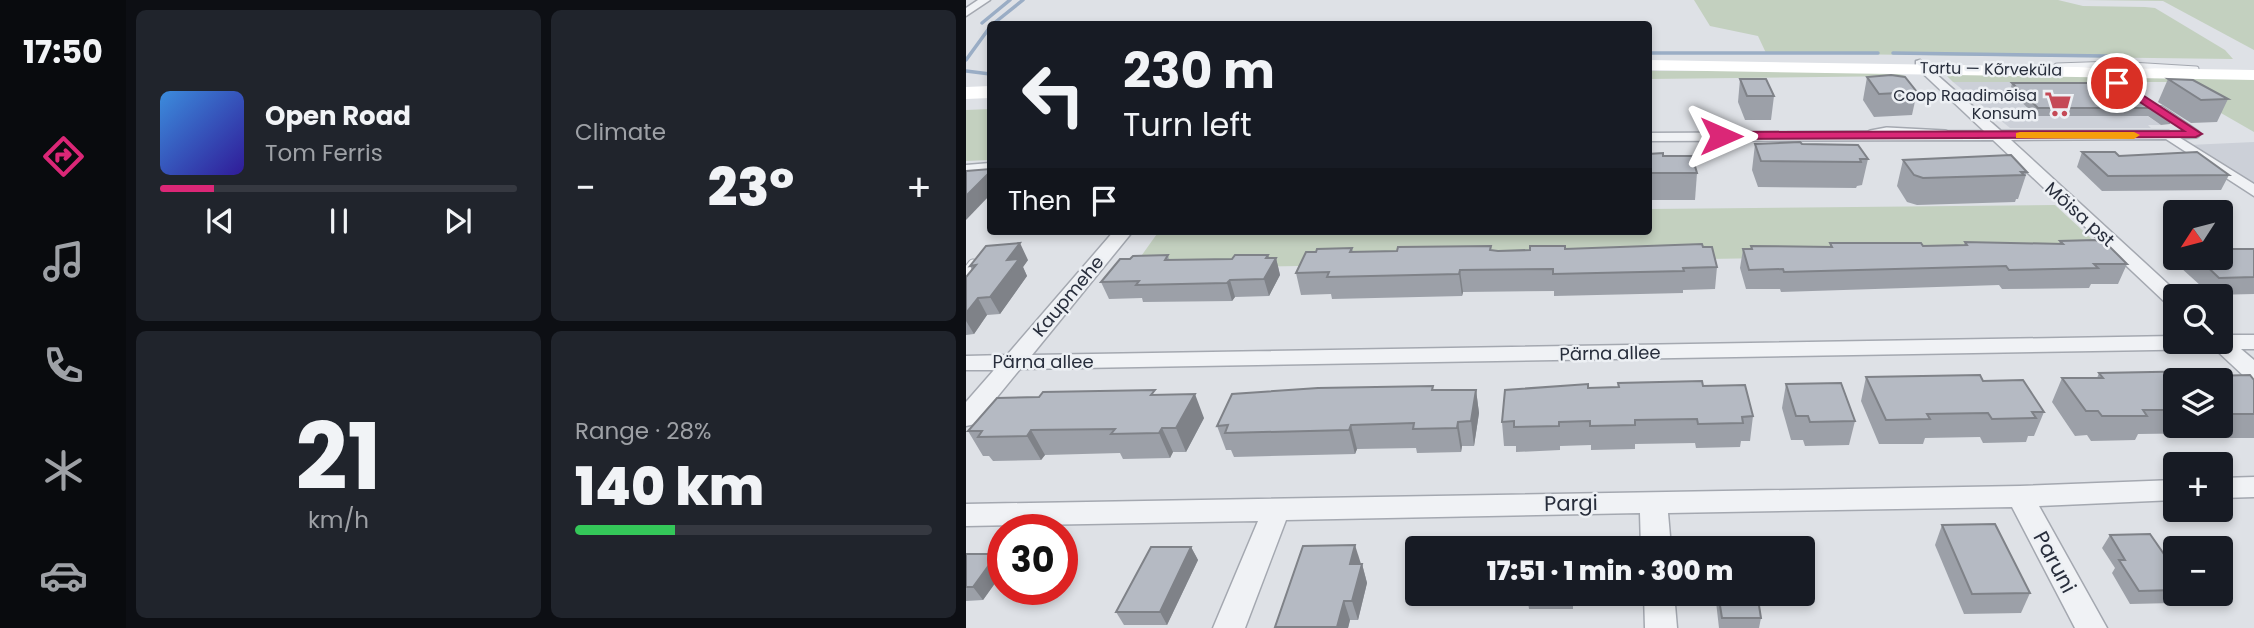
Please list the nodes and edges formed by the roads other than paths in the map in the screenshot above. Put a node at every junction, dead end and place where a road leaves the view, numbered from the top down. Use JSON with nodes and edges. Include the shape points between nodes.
{"nodes":[{"id":1,"x":985,"y":0,"type":"edge"},
{"id":2,"x":966,"y":13,"type":"edge"},
{"id":3,"x":1652,"y":65,"type":"edge"},
{"id":4,"x":1922,"y":66,"type":"junction"},
{"id":5,"x":1956,"y":68,"type":"junction"},
{"id":6,"x":2254,"y":73,"type":"edge"},
{"id":7,"x":1940,"y":80,"type":"junction"},
{"id":8,"x":2154,"y":106,"type":"edge"},
{"id":9,"x":1989,"y":131,"type":"junction"},
{"id":10,"x":1842,"y":135,"type":"junction"},
{"id":11,"x":1948,"y":135,"type":"junction"},
{"id":12,"x":2169,"y":135,"type":"junction"},
{"id":13,"x":1652,"y":137,"type":"edge"},
{"id":14,"x":987,"y":168,"type":"edge"},
{"id":15,"x":967,"y":170,"type":"edge"},
{"id":16,"x":2254,"y":191,"type":"edge"},
{"id":17,"x":1121,"y":235,"type":"edge"},
{"id":18,"x":2163,"y":290,"type":"edge"},
{"id":19,"x":2233,"y":342,"type":"edge"},
{"id":20,"x":2254,"y":342,"type":"edge"},
{"id":21,"x":2163,"y":343,"type":"edge"},
{"id":22,"x":2233,"y":354,"type":"edge"},
{"id":23,"x":1013,"y":361,"type":"junction"},
{"id":24,"x":966,"y":363,"type":"edge"},
{"id":25,"x":2254,"y":373,"type":"edge"},
{"id":26,"x":966,"y":418,"type":"edge"},
{"id":27,"x":2254,"y":487,"type":"edge"},
{"id":28,"x":2233,"y":488,"type":"edge"},
{"id":29,"x":2163,"y":490,"type":"edge"},
{"id":30,"x":2020,"y":496,"type":"junction"},
{"id":31,"x":1653,"y":501,"type":"junction"},
{"id":32,"x":1277,"y":508,"type":"junction"},
{"id":33,"x":966,"y":514,"type":"edge"},
{"id":34,"x":1655,"y":536,"type":"edge"},
{"id":35,"x":1660,"y":606,"type":"edge"},
{"id":36,"x":1229,"y":628,"type":"edge"},
{"id":37,"x":1661,"y":628,"type":"edge"},
{"id":38,"x":2091,"y":628,"type":"edge"}],
"edges":[{"from":1,"to":2,"type":"street"},
{"from":3,"to":4,"type":"main road","name":"Tartu — Kõrveküla"},
{"from":4,"to":5,"type":"main road","name":"Tartu — Kõrveküla"},
{"from":4,"to":6,"type":"main road","name":"Tartu — Kõrveküla"},
{"from":4,"to":7,"type":"street","name":"Mõisa pst"},
{"from":4,"to":9,"type":"street","name":"Mõisa pst","via":[[1924,77]]},
{"from":5,"to":6,"type":"main road","name":"Tartu — Kõrveküla"},
{"from":5,"to":7,"type":"main road","via":[[1940,74]]},
{"from":7,"to":9,"type":"street","name":"Mõisa pst"},
{"from":8,"to":12,"type":"lane","via":[[2196,134]]},
{"from":9,"to":11,"type":"street"},
{"from":9,"to":12,"type":"street"},
{"from":9,"to":18,"type":"street","name":"Mõisa pst"},
{"from":10,"to":11,"type":"street"},
{"from":10,"to":11,"type":"lane","via":[[1880,139]]},
{"from":10,"to":13,"type":"street"},
{"from":12,"to":16,"type":"street"},
{"from":14,"to":15,"type":"street"},
{"from":17,"to":23,"type":"street","name":"Kaupmehe"},
{"from":19,"to":20,"type":"street","name":"Pärna allee"},
{"from":21,"to":23,"type":"street","name":"Pärna allee"},
{"from":22,"to":25,"type":"street"},
{"from":23,"to":24,"type":"street","name":"Pärna allee"},
{"from":23,"to":26,"type":"street","name":"Kaupmehe"},
{"from":27,"to":28,"type":"street"},
{"from":29,"to":30,"type":"street","name":"Pargi"},
{"from":30,"to":31,"type":"street","name":"Pargi"},
{"from":30,"to":38,"type":"street","name":"Paruni"},
{"from":31,"to":32,"type":"street","name":"Pargi"},
{"from":31,"to":34,"type":"street"},
{"from":32,"to":33,"type":"street","name":"Pargi"},
{"from":32,"to":36,"type":"street"},
{"from":35,"to":37,"type":"street"}]}
